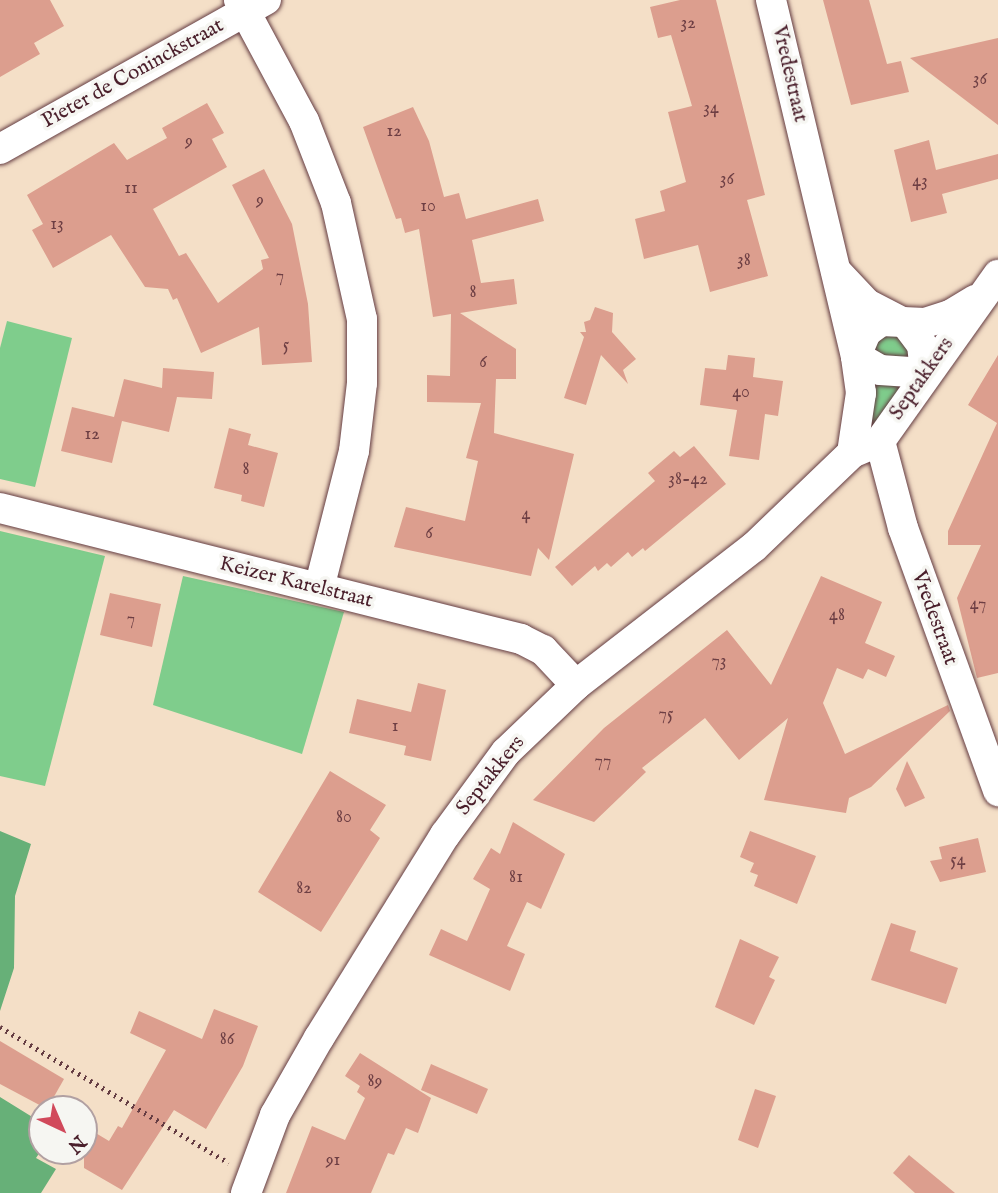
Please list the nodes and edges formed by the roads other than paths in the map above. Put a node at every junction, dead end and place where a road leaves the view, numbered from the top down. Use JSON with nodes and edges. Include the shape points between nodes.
{"nodes":[{"id":1,"x":771,"y":0,"type":"edge"},
{"id":2,"x":251,"y":4,"type":"edge"},
{"id":3,"x":0,"y":149,"type":"edge"},
{"id":4,"x":836,"y":271,"type":"junction"},
{"id":5,"x":991,"y":284,"type":"edge"},
{"id":6,"x":906,"y":324,"type":"junction"},
{"id":7,"x":856,"y":356,"type":"junction"},
{"id":8,"x":925,"y":373,"type":"junction"},
{"id":9,"x":880,"y":441,"type":"junction"},
{"id":10,"x":852,"y":453,"type":"junction"},
{"id":11,"x":0,"y":508,"type":"edge"},
{"id":12,"x":318,"y":588,"type":"junction"},
{"id":13,"x":576,"y":685,"type":"junction"},
{"id":14,"x":998,"y":791,"type":"edge"},
{"id":15,"x":248,"y":1184,"type":"edge"}],
"edges":[{"from":1,"to":4,"type":"street","name":"Vredestraat"},
{"from":2,"to":3,"type":"street","name":"Pieter de Coninckstraat"},
{"from":2,"to":12,"type":"street","via":[[336,204],[362,319],[362,383],[354,451]]},
{"from":4,"to":6,"type":"street","name":"Vredestraat","via":[[867,304]]},
{"from":4,"to":7,"type":"street","name":"Vredestraat"},
{"from":5,"to":6,"type":"street","name":"Septakkers","via":[[950,315]]},
{"from":5,"to":8,"type":"street","name":"Septakkers"},
{"from":6,"to":7,"type":"street","name":"Septakkers","via":[[881,321],[866,332]]},
{"from":6,"to":8,"type":"street","via":[[922,345]]},
{"from":7,"to":8,"type":"street","via":[[880,370]]},
{"from":7,"to":10,"type":"street","name":"Septakkers","via":[[861,393]]},
{"from":8,"to":9,"type":"street","name":"Septakkers"},
{"from":9,"to":10,"type":"street","name":"Septakkers"},
{"from":9,"to":14,"type":"street","name":"Vredestraat","via":[[903,528]]},
{"from":10,"to":13,"type":"street","name":"Septakkers","via":[[754,547]]},
{"from":11,"to":12,"type":"street","name":"Keizer Karelstraat"},
{"from":12,"to":13,"type":"street","name":"Keizer Karelstraat","via":[[521,639],[543,650]]},
{"from":13,"to":15,"type":"street","name":"Septakkers","via":[[506,752],[445,835],[275,1115]]}]}
